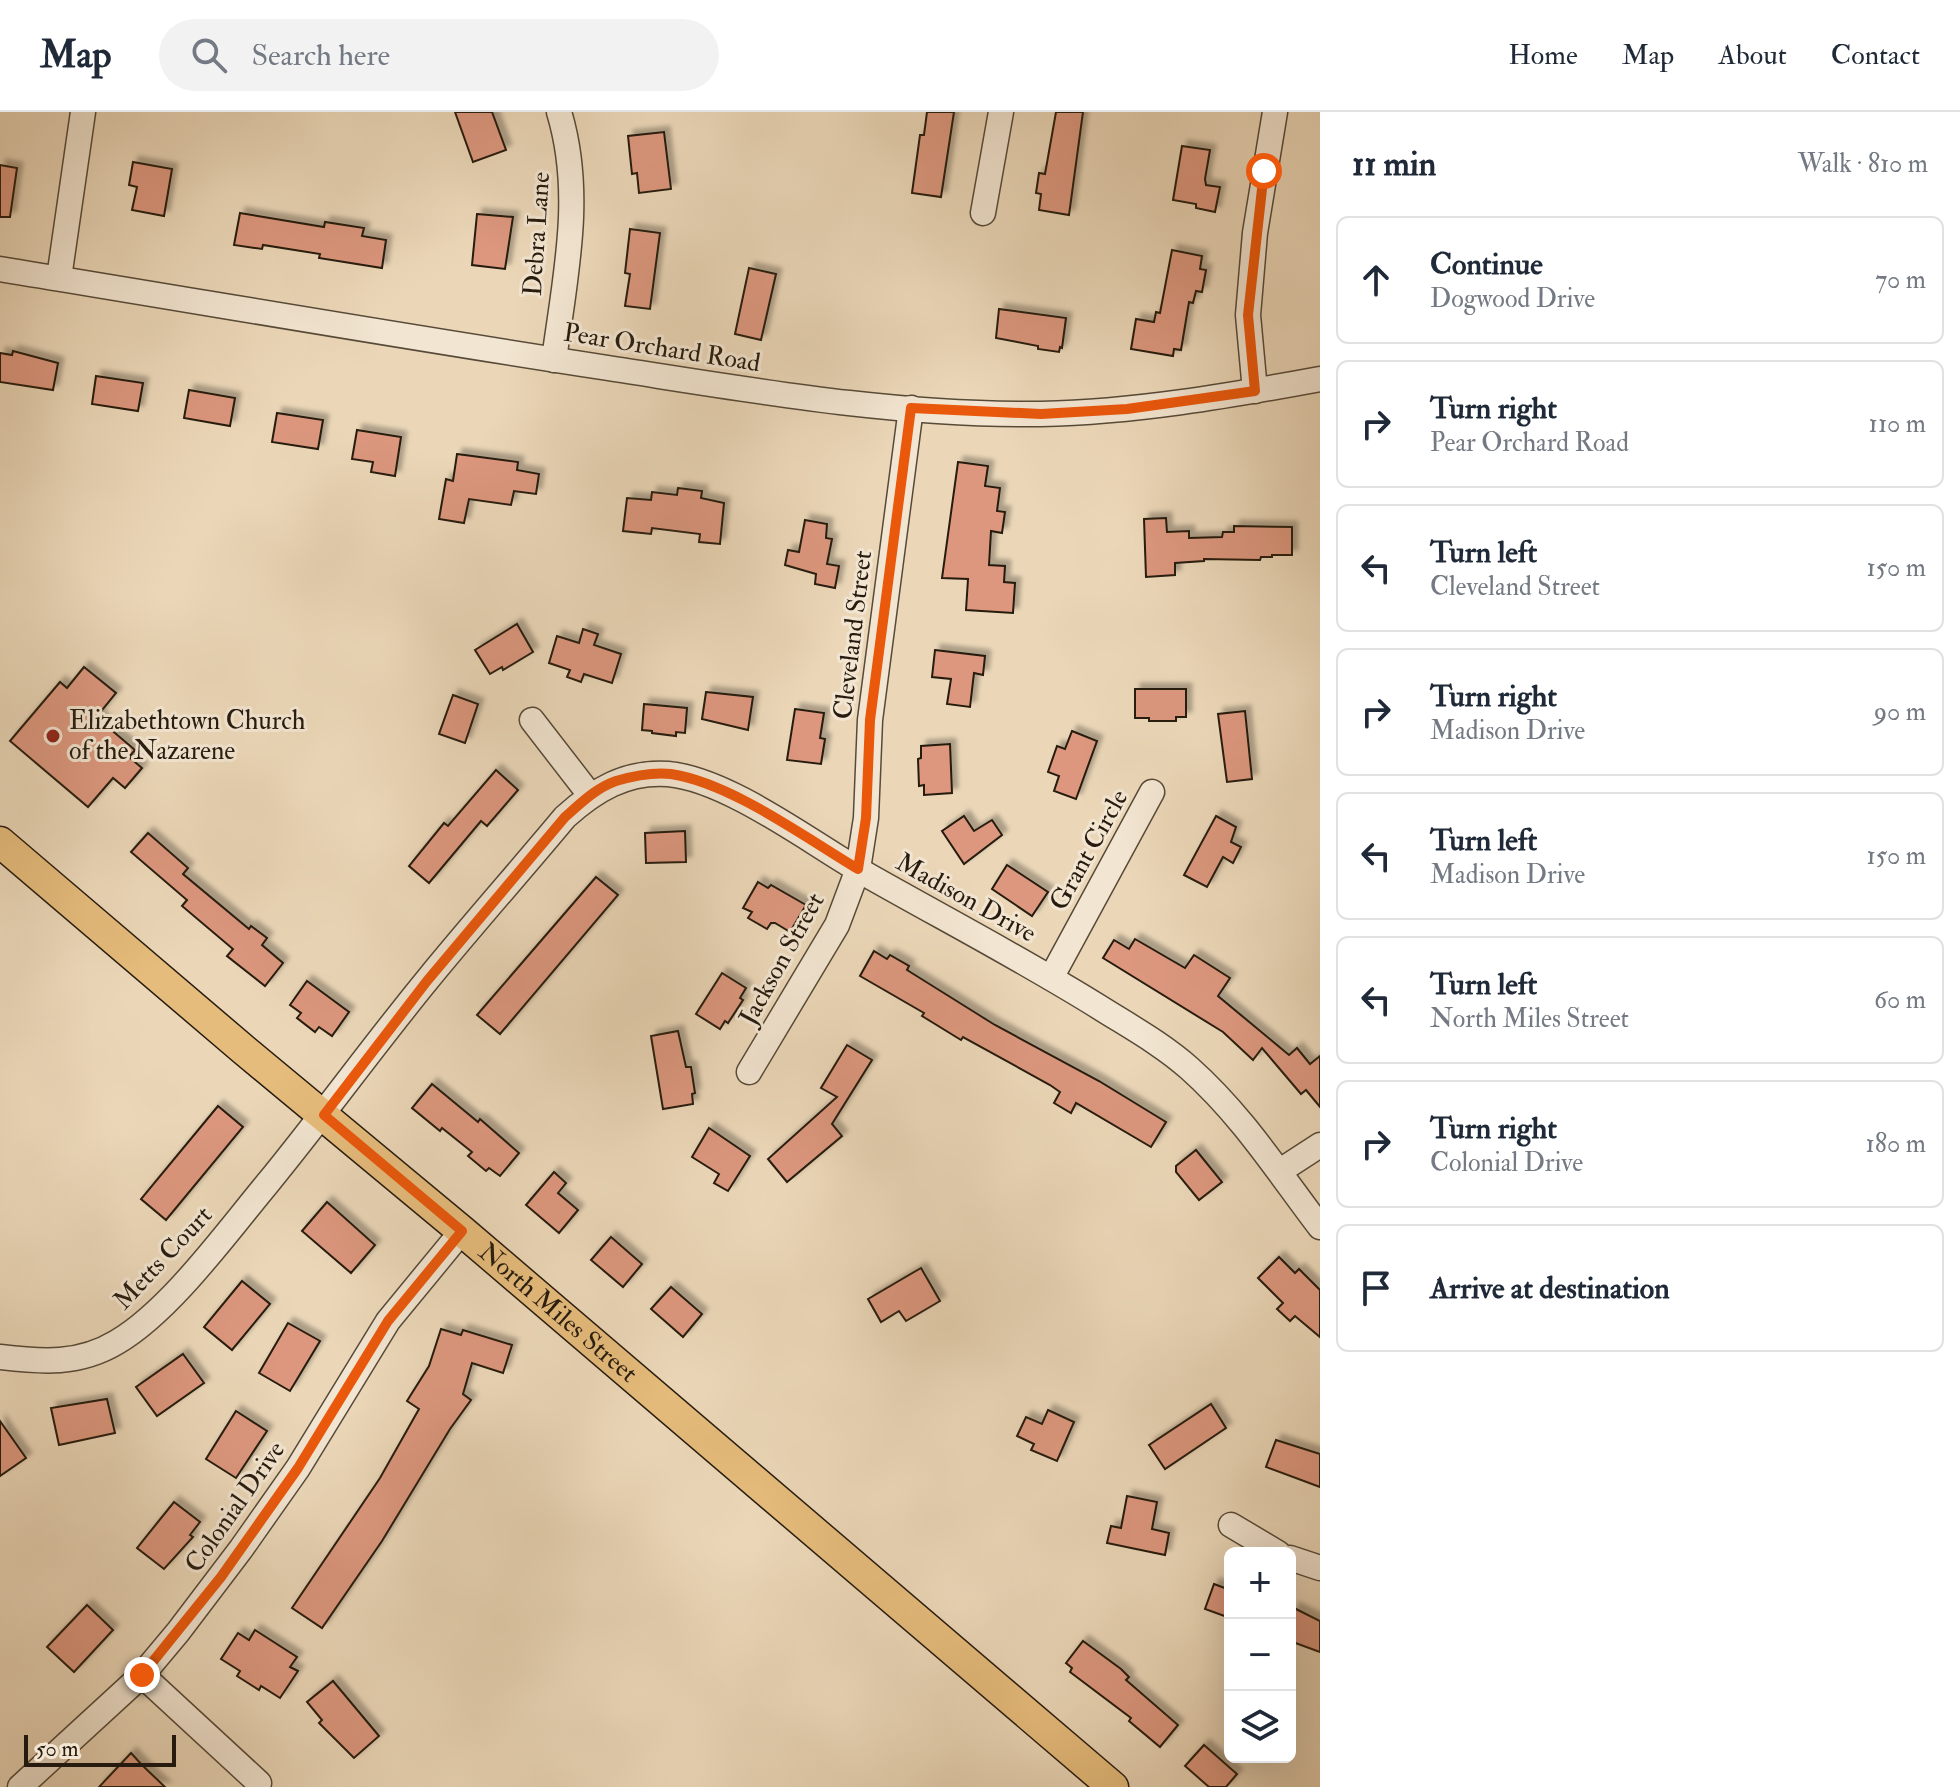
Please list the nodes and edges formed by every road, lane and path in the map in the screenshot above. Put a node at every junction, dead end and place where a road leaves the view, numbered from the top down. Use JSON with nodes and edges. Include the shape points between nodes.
{"nodes":[{"id":1,"x":83,"y":112,"type":"edge"},
{"id":2,"x":559,"y":112,"type":"edge"},
{"id":3,"x":1001,"y":112,"type":"edge"},
{"id":4,"x":1275,"y":112,"type":"edge"},
{"id":5,"x":983,"y":213,"type":"dead end"},
{"id":6,"x":0,"y":269,"type":"edge"},
{"id":7,"x":59,"y":278,"type":"junction"},
{"id":8,"x":554,"y":360,"type":"junction"},
{"id":9,"x":1320,"y":379,"type":"edge"},
{"id":10,"x":1255,"y":391,"type":"junction"},
{"id":11,"x":911,"y":408,"type":"junction"},
{"id":12,"x":532,"y":720,"type":"dead end"},
{"id":13,"x":1152,"y":792,"type":"dead end"},
{"id":14,"x":590,"y":795,"type":"junction"},
{"id":15,"x":0,"y":842,"type":"edge"},
{"id":16,"x":858,"y":869,"type":"junction"},
{"id":17,"x":1051,"y":978,"type":"junction"},
{"id":18,"x":749,"y":1072,"type":"dead end"},
{"id":19,"x":324,"y":1115,"type":"junction"},
{"id":20,"x":1320,"y":1145,"type":"edge"},
{"id":21,"x":1280,"y":1171,"type":"junction"},
{"id":22,"x":1320,"y":1227,"type":"edge"},
{"id":23,"x":462,"y":1231,"type":"junction"},
{"id":24,"x":0,"y":1357,"type":"edge"},
{"id":25,"x":1231,"y":1525,"type":"dead end"},
{"id":26,"x":1268,"y":1547,"type":"edge"},
{"id":27,"x":1296,"y":1560,"type":"edge"},
{"id":28,"x":1320,"y":1568,"type":"edge"},
{"id":29,"x":142,"y":1675,"type":"junction"},
{"id":30,"x":259,"y":1783,"type":"dead end"},
{"id":31,"x":20,"y":1787,"type":"edge"},
{"id":32,"x":1113,"y":1787,"type":"edge"}],
"edges":[{"from":1,"to":7,"type":"street"},
{"from":2,"to":8,"type":"street","name":"Debra Lane","via":[[570,156],[573,206]]},
{"from":3,"to":5,"type":"street"},
{"from":4,"to":10,"type":"street","via":[[1248,315]]},
{"from":6,"to":7,"type":"street","name":"Pear Orchard Road"},
{"from":7,"to":8,"type":"street","name":"Pear Orchard Road"},
{"from":8,"to":11,"type":"street","name":"Pear Orchard Road"},
{"from":9,"to":10,"type":"street","name":"Pear Orchard Road"},
{"from":10,"to":11,"type":"street","name":"Pear Orchard Road","via":[[1127,409],[1041,414]]},
{"from":11,"to":16,"type":"street","name":"Cleveland Street","via":[[870,720]]},
{"from":12,"to":14,"type":"street"},
{"from":13,"to":17,"type":"street","name":"Grant Circle"},
{"from":14,"to":16,"type":"street","name":"Madison Drive","via":[[640,775],[669,774],[700,782],[768,814]]},
{"from":14,"to":19,"type":"street","name":"Madison Drive","via":[[565,817],[427,981]]},
{"from":15,"to":19,"type":"main road","name":"North Miles Street"},
{"from":16,"to":17,"type":"street","name":"Madison Drive"},
{"from":16,"to":18,"type":"street","name":"Jackson Street","via":[[837,925]]},
{"from":17,"to":21,"type":"street","name":"Madison Drive","via":[[1187,1066],[1239,1117]]},
{"from":19,"to":23,"type":"main road","name":"North Miles Street"},
{"from":19,"to":24,"type":"street","name":"Metts Court","via":[[212,1251],[138,1328],[94,1354],[69,1361]]},
{"from":20,"to":21,"type":"street"},
{"from":21,"to":22,"type":"street","name":"Madison Drive"},
{"from":23,"to":29,"type":"street","name":"Colonial Drive","via":[[388,1321],[290,1480]]},
{"from":23,"to":32,"type":"main road","name":"North Miles Street"},
{"from":25,"to":26,"type":"street"},
{"from":27,"to":28,"type":"street"},
{"from":29,"to":30,"type":"street"},
{"from":29,"to":31,"type":"street","name":"Colonial Drive"}]}
